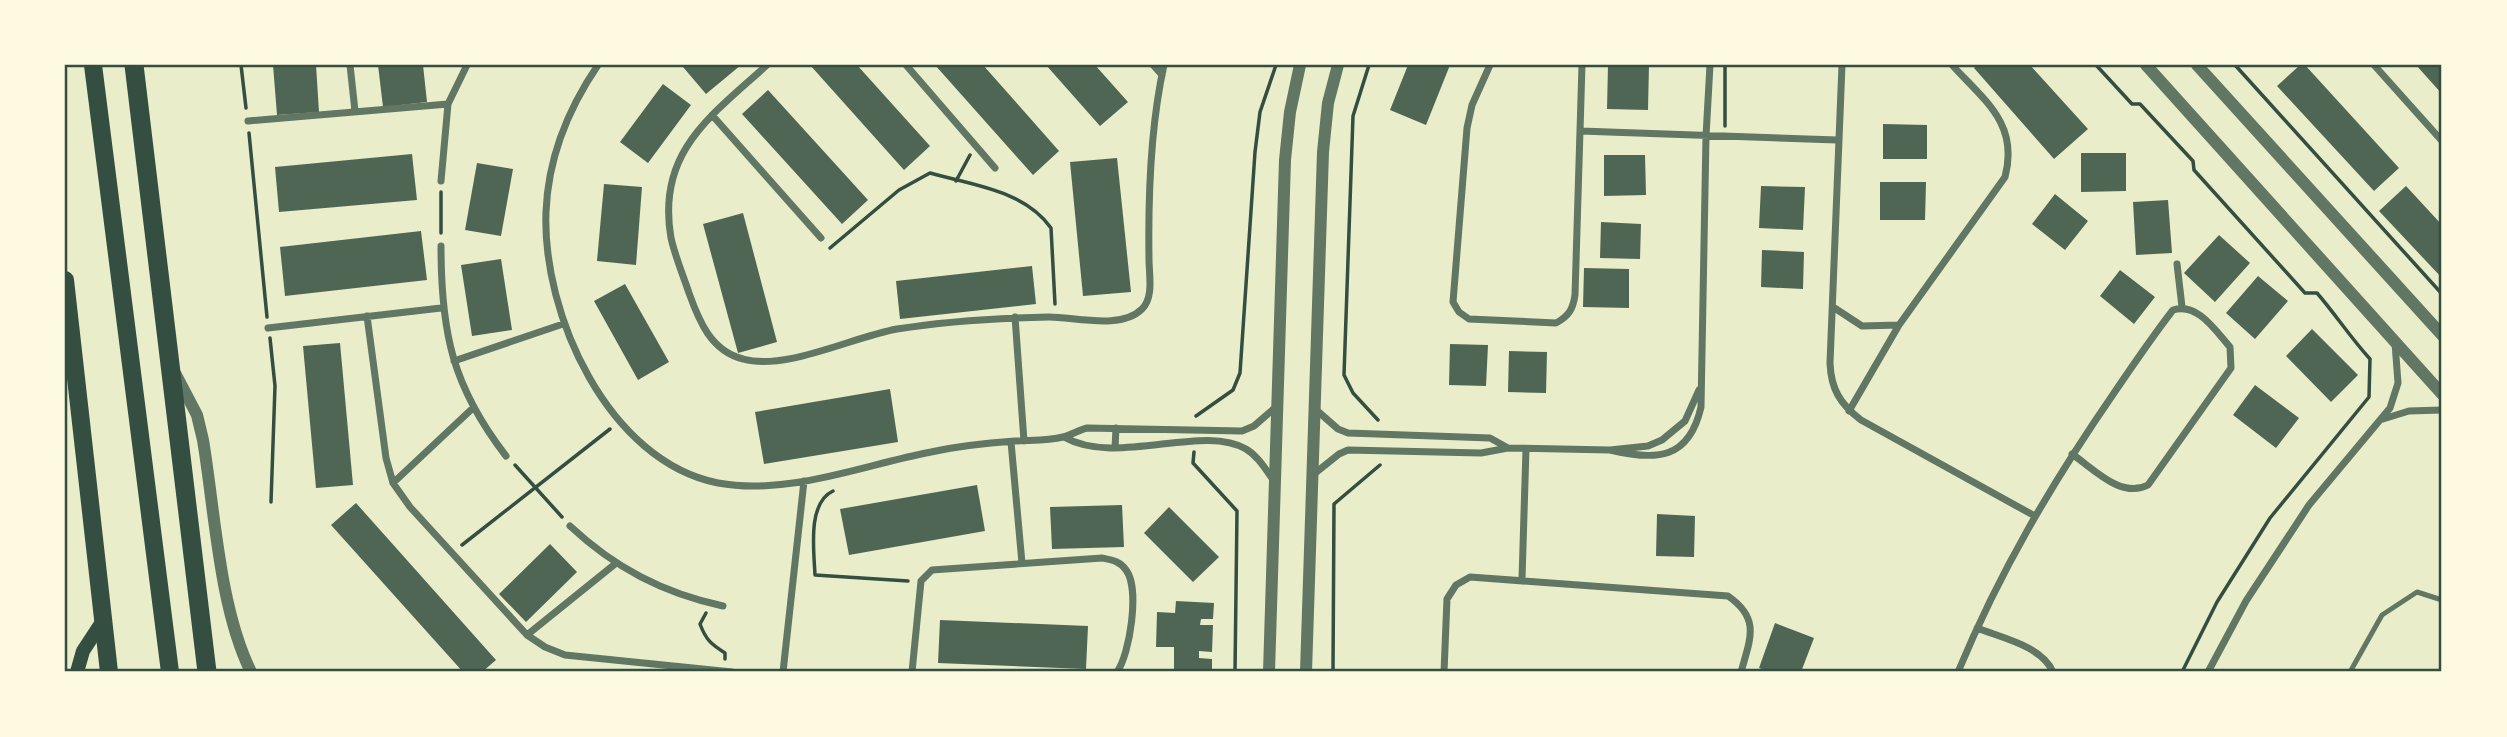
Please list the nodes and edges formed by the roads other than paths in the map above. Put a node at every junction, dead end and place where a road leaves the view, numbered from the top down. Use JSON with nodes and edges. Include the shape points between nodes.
{"nodes":[{"id":1,"x":93,"y":65,"type":"edge"},
{"id":2,"x":134,"y":65,"type":"edge"},
{"id":3,"x":350,"y":65,"type":"edge"},
{"id":4,"x":467,"y":65,"type":"edge"},
{"id":5,"x":598,"y":65,"type":"edge"},
{"id":6,"x":767,"y":65,"type":"edge"},
{"id":7,"x":906,"y":65,"type":"edge"},
{"id":8,"x":1153,"y":65,"type":"edge"},
{"id":9,"x":1164,"y":65,"type":"edge"},
{"id":10,"x":1300,"y":65,"type":"edge"},
{"id":11,"x":1338,"y":65,"type":"edge"},
{"id":12,"x":1490,"y":65,"type":"edge"},
{"id":13,"x":1582,"y":65,"type":"edge"},
{"id":14,"x":1710,"y":65,"type":"edge"},
{"id":15,"x":1842,"y":65,"type":"edge"},
{"id":16,"x":1952,"y":65,"type":"edge"},
{"id":17,"x":2146,"y":65,"type":"edge"},
{"id":18,"x":2197,"y":65,"type":"edge"},
{"id":19,"x":2374,"y":65,"type":"edge"},
{"id":20,"x":1162,"y":75,"type":"junction"},
{"id":21,"x":447,"y":104,"type":"junction"},
{"id":22,"x":355,"y":111,"type":"junction"},
{"id":23,"x":712,"y":116,"type":"junction"},
{"id":24,"x":248,"y":121,"type":"road end"},
{"id":25,"x":1580,"y":131,"type":"junction"},
{"id":26,"x":1706,"y":136,"type":"junction"},
{"id":27,"x":1838,"y":140,"type":"junction"},
{"id":28,"x":2442,"y":141,"type":"edge"},
{"id":29,"x":995,"y":169,"type":"dead end"},
{"id":30,"x":441,"y":181,"type":"road end"},
{"id":31,"x":821,"y":238,"type":"road end"},
{"id":32,"x":441,"y":246,"type":"road end"},
{"id":33,"x":2177,"y":264,"type":"dead end"},
{"id":34,"x":65,"y":280,"type":"edge"},
{"id":35,"x":1833,"y":307,"type":"junction"},
{"id":36,"x":2182,"y":307,"type":"junction"},
{"id":37,"x":441,"y":308,"type":"junction"},
{"id":38,"x":367,"y":316,"type":"junction"},
{"id":39,"x":1016,"y":317,"type":"junction"},
{"id":40,"x":563,"y":324,"type":"junction"},
{"id":41,"x":1899,"y":325,"type":"junction"},
{"id":42,"x":268,"y":328,"type":"road end"},
{"id":43,"x":2442,"y":335,"type":"edge"},
{"id":44,"x":2395,"y":342,"type":"junction"},
{"id":45,"x":454,"y":361,"type":"junction"},
{"id":46,"x":169,"y":364,"type":"junction"},
{"id":47,"x":1701,"y":387,"type":"junction"},
{"id":48,"x":2442,"y":394,"type":"edge"},
{"id":49,"x":1279,"y":404,"type":"junction"},
{"id":50,"x":474,"y":407,"type":"junction"},
{"id":51,"x":1314,"y":408,"type":"junction"},
{"id":52,"x":2442,"y":410,"type":"edge"},
{"id":53,"x":1849,"y":411,"type":"junction"},
{"id":54,"x":2382,"y":419,"type":"junction"},
{"id":55,"x":1116,"y":428,"type":"junction"},
{"id":56,"x":1162,"y":430,"type":"junction"},
{"id":57,"x":1396,"y":435,"type":"junction"},
{"id":58,"x":1449,"y":436,"type":"junction"},
{"id":59,"x":1064,"y":437,"type":"junction"},
{"id":60,"x":1024,"y":441,"type":"junction"},
{"id":61,"x":1011,"y":442,"type":"junction"},
{"id":62,"x":1163,"y":445,"type":"junction"},
{"id":63,"x":1115,"y":448,"type":"junction"},
{"id":64,"x":1508,"y":448,"type":"junction"},
{"id":65,"x":1526,"y":449,"type":"junction"},
{"id":66,"x":1610,"y":450,"type":"junction"},
{"id":67,"x":1396,"y":451,"type":"junction"},
{"id":68,"x":1448,"y":452,"type":"junction"},
{"id":69,"x":2072,"y":454,"type":"junction"},
{"id":70,"x":506,"y":456,"type":"road end"},
{"id":71,"x":1312,"y":475,"type":"junction"},
{"id":72,"x":804,"y":481,"type":"junction"},
{"id":73,"x":1274,"y":481,"type":"junction"},
{"id":74,"x":393,"y":484,"type":"junction"},
{"id":75,"x":2033,"y":515,"type":"junction"},
{"id":76,"x":570,"y":526,"type":"road end"},
{"id":77,"x":1022,"y":563,"type":"junction"},
{"id":78,"x":615,"y":564,"type":"junction"},
{"id":79,"x":1522,"y":579,"type":"junction"},
{"id":80,"x":2442,"y":600,"type":"edge"},
{"id":81,"x":723,"y":606,"type":"dead end"},
{"id":82,"x":104,"y":619,"type":"junction"},
{"id":83,"x":1977,"y":628,"type":"junction"},
{"id":84,"x":527,"y":635,"type":"junction"},
{"id":85,"x":78,"y":672,"type":"edge"},
{"id":86,"x":109,"y":672,"type":"edge"},
{"id":87,"x":170,"y":672,"type":"edge"},
{"id":88,"x":207,"y":672,"type":"edge"},
{"id":89,"x":251,"y":672,"type":"edge"},
{"id":90,"x":729,"y":672,"type":"edge"},
{"id":91,"x":783,"y":672,"type":"edge"},
{"id":92,"x":912,"y":672,"type":"edge"},
{"id":93,"x":1117,"y":672,"type":"edge"},
{"id":94,"x":1269,"y":672,"type":"edge"},
{"id":95,"x":1306,"y":672,"type":"edge"},
{"id":96,"x":1444,"y":672,"type":"edge"},
{"id":97,"x":1741,"y":672,"type":"edge"},
{"id":98,"x":1958,"y":672,"type":"edge"},
{"id":99,"x":2053,"y":672,"type":"edge"},
{"id":100,"x":2208,"y":672,"type":"edge"},
{"id":101,"x":2350,"y":672,"type":"edge"}],
"edges":[{"from":1,"to":87,"type":"main road"},
{"from":2,"to":46,"type":"highway"},
{"from":3,"to":22,"type":"street"},
{"from":4,"to":21,"type":"street"},
{"from":5,"to":40,"type":"street","via":[[575,100],[554,154],[547,200],[549,270]]},
{"from":6,"to":23,"type":"street"},
{"from":7,"to":29,"type":"street"},
{"from":8,"to":20,"type":"street"},
{"from":9,"to":20,"type":"street"},
{"from":10,"to":49,"type":"street","via":[[1285,160]]},
{"from":11,"to":51,"type":"street","via":[[1322,152]]},
{"from":12,"to":25,"type":"street","via":[[1467,128],[1453,302],[1469,319],[1556,323],[1567,317],[1573,306]]},
{"from":13,"to":25,"type":"street"},
{"from":14,"to":26,"type":"street"},
{"from":15,"to":27,"type":"street"},
{"from":16,"to":41,"type":"street","via":[[2002,122],[2010,159],[1995,194]]},
{"from":17,"to":44,"type":"street"},
{"from":18,"to":43,"type":"street"},
{"from":19,"to":28,"type":"street"},
{"from":20,"to":39,"type":"street","via":[[1152,157],[1150,294],[1142,309],[1128,318]]},
{"from":21,"to":22,"type":"street"},
{"from":21,"to":30,"type":"street"},
{"from":22,"to":24,"type":"street"},
{"from":23,"to":31,"type":"street"},
{"from":23,"to":39,"type":"street","via":[[690,139],[673,170],[667,205],[672,240],[695,312],[721,349],[741,359],[764,362],[895,329]]},
{"from":25,"to":26,"type":"street"},
{"from":26,"to":27,"type":"street"},
{"from":26,"to":47,"type":"street"},
{"from":27,"to":35,"type":"street"},
{"from":32,"to":37,"type":"street"},
{"from":33,"to":36,"type":"street"},
{"from":34,"to":82,"type":"main road"},
{"from":35,"to":41,"type":"street","via":[[1862,326]]},
{"from":35,"to":53,"type":"street","via":[[1830,376],[1833,389]]},
{"from":36,"to":69,"type":"street","via":[[2165,320]]},
{"from":36,"to":69,"type":"street","via":[[2193,309],[2230,347],[2231,368],[2155,477],[2139,489],[2129,490]]},
{"from":37,"to":38,"type":"street"},
{"from":37,"to":45,"type":"street"},
{"from":38,"to":42,"type":"street"},
{"from":38,"to":74,"type":"street"},
{"from":39,"to":60,"type":"street"},
{"from":40,"to":45,"type":"street"},
{"from":40,"to":72,"type":"street","via":[[591,381],[620,421],[679,468],[715,482],[754,487]]},
{"from":41,"to":53,"type":"street"},
{"from":44,"to":48,"type":"street"},
{"from":44,"to":54,"type":"street","via":[[2398,383]]},
{"from":45,"to":50,"type":"street"},
{"from":46,"to":88,"type":"highway"},
{"from":46,"to":89,"type":"street","via":[[187,394],[204,440],[229,603],[238,646]]},
{"from":47,"to":66,"type":"street","via":[[1685,421],[1662,440]]},
{"from":47,"to":66,"type":"street","via":[[1697,426],[1671,453],[1653,458]]},
{"from":49,"to":56,"type":"street","via":[[1241,431]]},
{"from":49,"to":73,"type":"street"},
{"from":50,"to":70,"type":"street"},
{"from":50,"to":74,"type":"street"},
{"from":51,"to":57,"type":"street","via":[[1348,433]]},
{"from":51,"to":71,"type":"street"},
{"from":52,"to":54,"type":"street","via":[[2409,411]]},
{"from":53,"to":75,"type":"street"},
{"from":54,"to":100,"type":"street","via":[[2302,514],[2246,601]]},
{"from":55,"to":56,"type":"street"},
{"from":55,"to":59,"type":"street","via":[[1087,428]]},
{"from":55,"to":63,"type":"street"},
{"from":56,"to":62,"type":"street"},
{"from":57,"to":58,"type":"street"},
{"from":57,"to":67,"type":"street"},
{"from":58,"to":64,"type":"street","via":[[1490,438]]},
{"from":58,"to":68,"type":"street"},
{"from":59,"to":60,"type":"street"},
{"from":59,"to":63,"type":"street","via":[[1091,448]]},
{"from":60,"to":61,"type":"street"},
{"from":61,"to":72,"type":"street","via":[[933,451]]},
{"from":61,"to":77,"type":"street"},
{"from":62,"to":63,"type":"street"},
{"from":62,"to":73,"type":"street","via":[[1231,443],[1255,455]]},
{"from":64,"to":65,"type":"street"},
{"from":64,"to":68,"type":"street"},
{"from":65,"to":66,"type":"street"},
{"from":65,"to":79,"type":"street"},
{"from":67,"to":68,"type":"street"},
{"from":67,"to":71,"type":"street","via":[[1348,450]]},
{"from":69,"to":75,"type":"street"},
{"from":71,"to":95,"type":"street"},
{"from":72,"to":91,"type":"street"},
{"from":73,"to":94,"type":"street"},
{"from":74,"to":84,"type":"street"},
{"from":75,"to":83,"type":"street"},
{"from":76,"to":78,"type":"street"},
{"from":77,"to":92,"type":"street","via":[[932,570],[921,581]]},
{"from":77,"to":93,"type":"street","via":[[1102,558],[1125,568],[1133,592],[1127,652]]},
{"from":78,"to":81,"type":"street","via":[[667,591]]},
{"from":78,"to":84,"type":"street"},
{"from":79,"to":96,"type":"street","via":[[1471,578],[1456,585],[1447,599]]},
{"from":79,"to":97,"type":"street","via":[[1728,596],[1742,605],[1750,620],[1752,635]]},
{"from":80,"to":101,"type":"lane","via":[[2417,593],[2382,615]]},
{"from":82,"to":85,"type":"main road","via":[[83,650]]},
{"from":82,"to":86,"type":"main road"},
{"from":83,"to":98,"type":"street"},
{"from":83,"to":99,"type":"street","via":[[2045,658]]},
{"from":84,"to":90,"type":"street","via":[[565,655]]}]}
